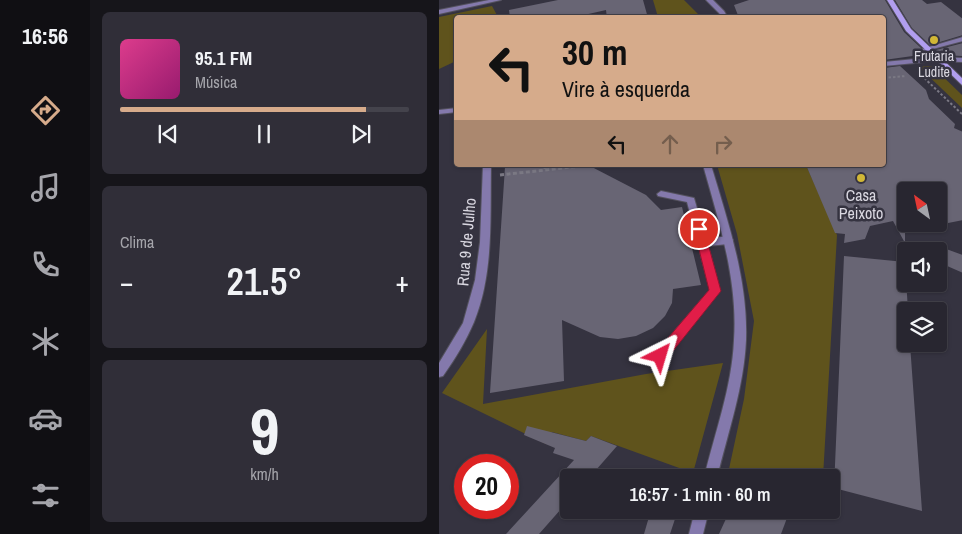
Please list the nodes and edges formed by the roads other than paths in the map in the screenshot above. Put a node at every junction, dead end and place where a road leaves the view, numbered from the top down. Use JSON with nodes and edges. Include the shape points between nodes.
{"nodes":[{"id":1,"x":498,"y":0,"type":"edge"},
{"id":2,"x":709,"y":0,"type":"edge"},
{"id":3,"x":889,"y":0,"type":"edge"},
{"id":4,"x":439,"y":12,"type":"edge"},
{"id":5,"x":724,"y":15,"type":"edge"},
{"id":6,"x":962,"y":39,"type":"edge"},
{"id":7,"x":925,"y":49,"type":"junction"},
{"id":8,"x":936,"y":59,"type":"junction"},
{"id":9,"x":962,"y":60,"type":"edge"},
{"id":10,"x":886,"y":64,"type":"edge"},
{"id":11,"x":962,"y":84,"type":"edge"},
{"id":12,"x":454,"y":110,"type":"edge"},
{"id":13,"x":439,"y":112,"type":"edge"},
{"id":14,"x":487,"y":167,"type":"edge"},
{"id":15,"x":708,"y":167,"type":"edge"},
{"id":16,"x":661,"y":194,"type":"dead end"},
{"id":17,"x":728,"y":240,"type":"junction"},
{"id":18,"x":703,"y":243,"type":"junction"},
{"id":19,"x":660,"y":356,"type":"dead end"},
{"id":20,"x":439,"y":372,"type":"edge"},
{"id":21,"x":712,"y":469,"type":"edge"},
{"id":22,"x":700,"y":519,"type":"edge"},
{"id":23,"x":696,"y":534,"type":"edge"}],
"edges":[{"from":1,"to":4,"type":"street"},
{"from":2,"to":5,"type":"street"},
{"from":3,"to":7,"type":"main road"},
{"from":6,"to":7,"type":"street"},
{"from":7,"to":8,"type":"main road"},
{"from":8,"to":9,"type":"street"},
{"from":8,"to":10,"type":"street"},
{"from":8,"to":11,"type":"main road"},
{"from":12,"to":13,"type":"street"},
{"from":14,"to":20,"type":"street","name":"Rua 9 de Julho","via":[[477,296],[454,351]]},
{"from":15,"to":17,"type":"street"},
{"from":16,"to":18,"type":"street","via":[[691,200]]},
{"from":17,"to":18,"type":"street"},
{"from":17,"to":21,"type":"street","via":[[740,309],[740,341]]},
{"from":18,"to":19,"type":"street","via":[[715,291]]},
{"from":22,"to":23,"type":"street"}]}
